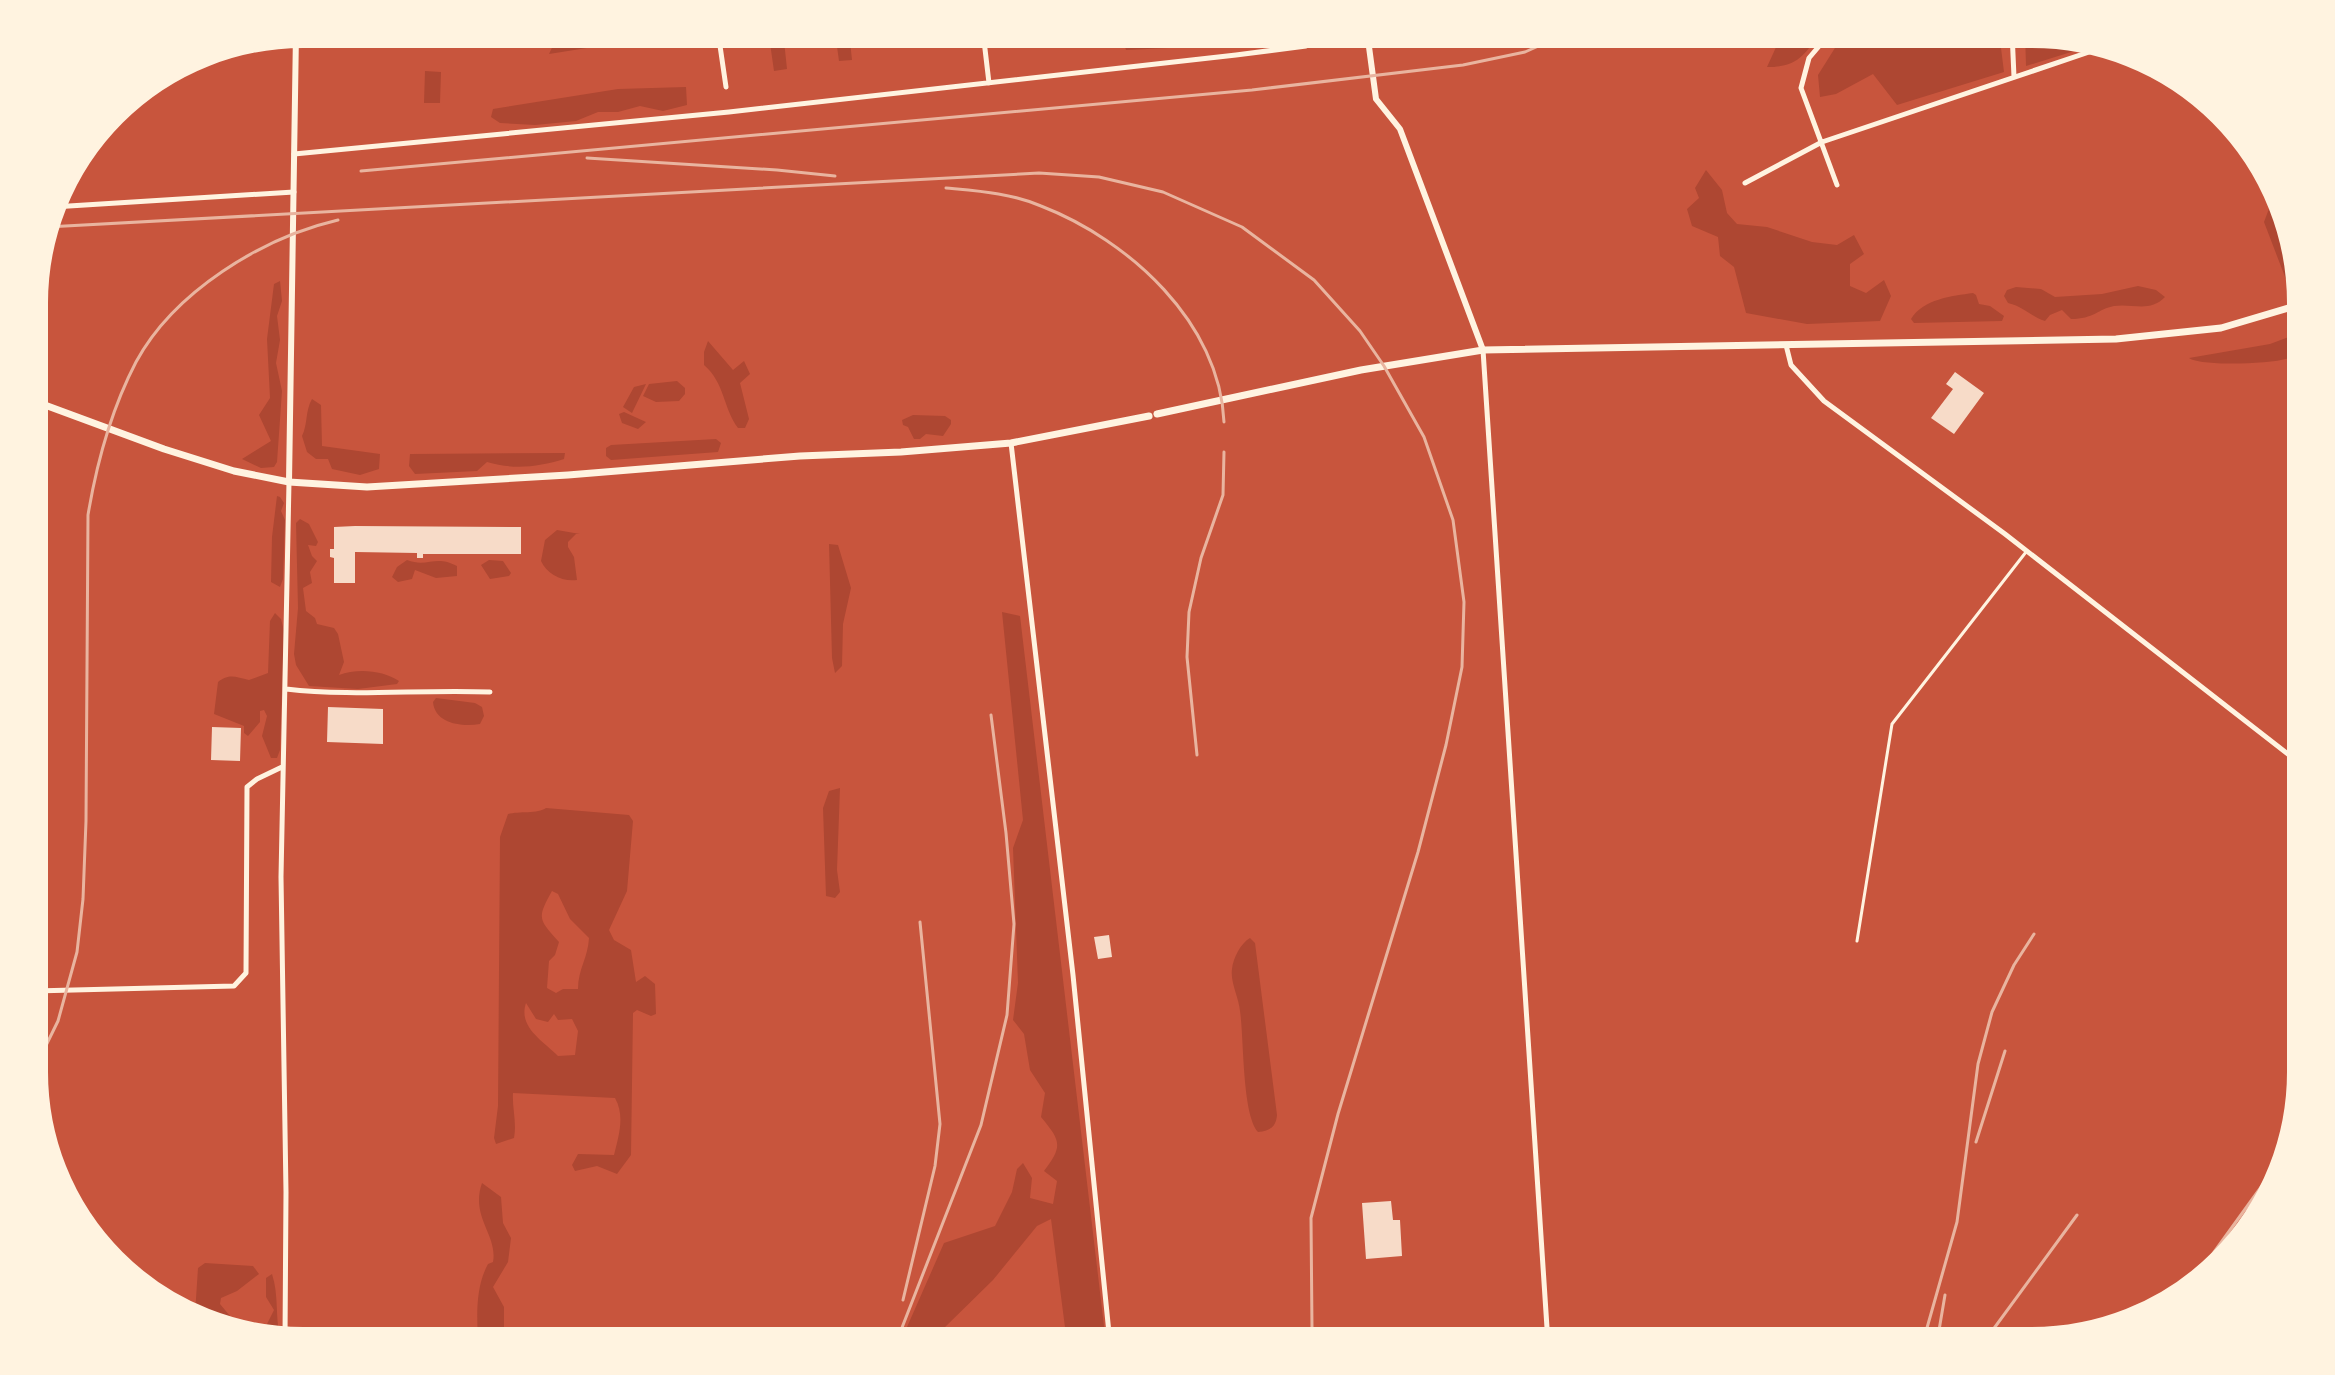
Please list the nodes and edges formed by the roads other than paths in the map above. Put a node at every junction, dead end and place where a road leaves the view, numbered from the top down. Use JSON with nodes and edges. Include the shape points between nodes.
{"nodes":[{"id":1,"x":296,"y":46,"type":"edge"},
{"id":2,"x":720,"y":46,"type":"edge"},
{"id":3,"x":985,"y":46,"type":"edge"},
{"id":4,"x":1306,"y":46,"type":"edge"},
{"id":5,"x":1369,"y":46,"type":"edge"},
{"id":6,"x":1819,"y":46,"type":"edge"},
{"id":7,"x":2013,"y":46,"type":"edge"},
{"id":8,"x":2087,"y":53,"type":"edge"},
{"id":9,"x":2014,"y":77,"type":"junction"},
{"id":10,"x":989,"y":83,"type":"junction"},
{"id":11,"x":726,"y":87,"type":"dead end"},
{"id":12,"x":1822,"y":142,"type":"junction"},
{"id":13,"x":294,"y":154,"type":"junction"},
{"id":14,"x":1745,"y":183,"type":"dead end"},
{"id":15,"x":1837,"y":185,"type":"dead end"},
{"id":16,"x":294,"y":192,"type":"junction"},
{"id":17,"x":65,"y":207,"type":"edge"},
{"id":18,"x":2288,"y":308,"type":"edge"},
{"id":19,"x":1786,"y":345,"type":"junction"},
{"id":20,"x":1483,"y":350,"type":"junction"},
{"id":21,"x":46,"y":405,"type":"edge"},
{"id":22,"x":1011,"y":443,"type":"junction"},
{"id":23,"x":289,"y":482,"type":"junction"},
{"id":24,"x":2026,"y":552,"type":"junction"},
{"id":25,"x":286,"y":689,"type":"junction"},
{"id":26,"x":490,"y":692,"type":"dead end"},
{"id":27,"x":2288,"y":754,"type":"edge"},
{"id":28,"x":282,"y":767,"type":"junction"},
{"id":29,"x":1857,"y":941,"type":"dead end"},
{"id":30,"x":46,"y":991,"type":"edge"},
{"id":31,"x":285,"y":1328,"type":"edge"},
{"id":32,"x":1547,"y":1328,"type":"edge"},
{"id":33,"x":1109,"y":1329,"type":"edge"}],
"edges":[{"from":1,"to":13,"type":"street"},
{"from":2,"to":11,"type":"street"},
{"from":3,"to":10,"type":"street"},
{"from":4,"to":10,"type":"street"},
{"from":5,"to":20,"type":"street","via":[[1376,99],[1400,129]]},
{"from":6,"to":12,"type":"street","via":[[1809,58],[1801,88]]},
{"from":7,"to":9,"type":"street"},
{"from":8,"to":9,"type":"street"},
{"from":9,"to":12,"type":"street"},
{"from":10,"to":13,"type":"street"},
{"from":12,"to":14,"type":"street"},
{"from":12,"to":15,"type":"street"},
{"from":13,"to":16,"type":"street"},
{"from":16,"to":17,"type":"street"},
{"from":16,"to":23,"type":"street"},
{"from":18,"to":19,"type":"main road","via":[[2221,328],[2116,339]]},
{"from":19,"to":20,"type":"main road"},
{"from":19,"to":24,"type":"street","via":[[1791,365],[1824,401]]},
{"from":20,"to":22,"type":"main road"},
{"from":20,"to":32,"type":"street"},
{"from":21,"to":23,"type":"main road","via":[[164,449]]},
{"from":22,"to":23,"type":"main road","via":[[367,487]]},
{"from":22,"to":33,"type":"street"},
{"from":23,"to":25,"type":"street"},
{"from":24,"to":27,"type":"street"},
{"from":24,"to":29,"type":"lane","via":[[1892,724]]},
{"from":25,"to":26,"type":"street"},
{"from":25,"to":28,"type":"street"},
{"from":28,"to":30,"type":"street","via":[[247,787],[246,973],[234,986]]},
{"from":28,"to":31,"type":"street"}]}
